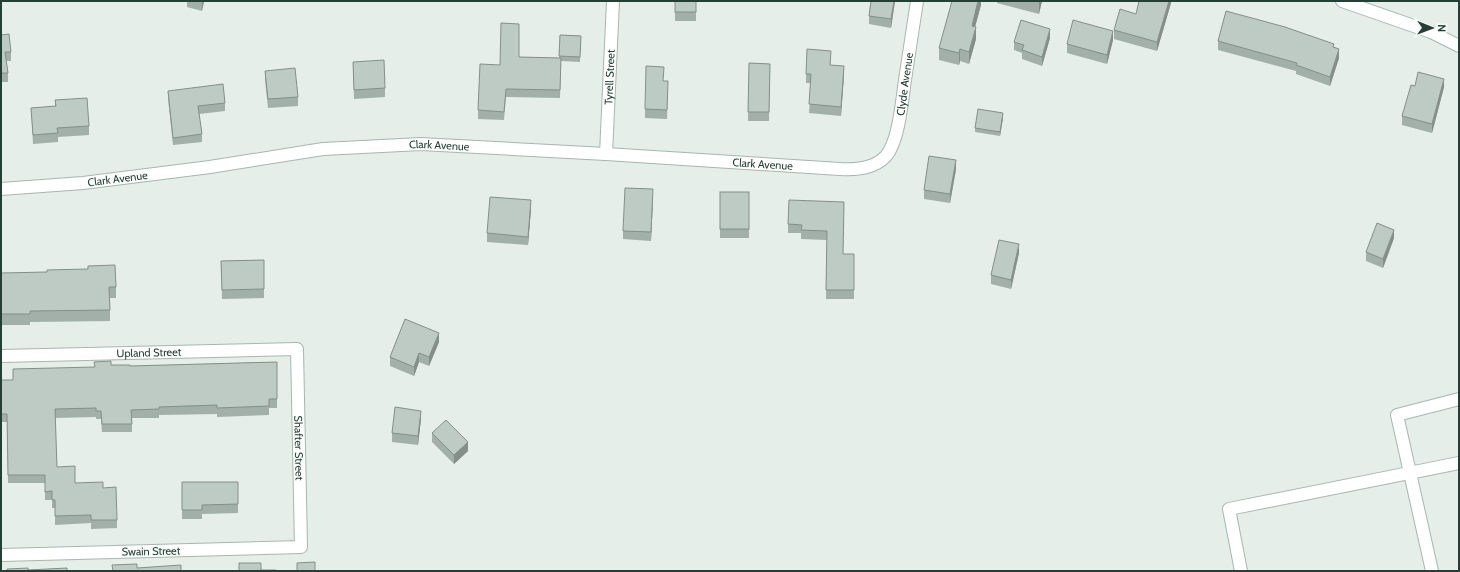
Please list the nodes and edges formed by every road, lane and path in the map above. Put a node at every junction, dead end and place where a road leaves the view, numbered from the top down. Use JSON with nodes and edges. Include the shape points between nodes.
{"nodes":[{"id":1,"x":613,"y":1,"type":"edge"},
{"id":2,"x":917,"y":1,"type":"edge"},
{"id":3,"x":1342,"y":1,"type":"edge"},
{"id":4,"x":1459,"y":46,"type":"edge"},
{"id":5,"x":606,"y":154,"type":"junction"},
{"id":6,"x":879,"y":162,"type":"joint"},
{"id":7,"x":1,"y":190,"type":"edge"},
{"id":8,"x":297,"y":349,"type":"joint"},
{"id":9,"x":1,"y":356,"type":"edge"},
{"id":10,"x":1459,"y":399,"type":"edge"},
{"id":11,"x":1459,"y":463,"type":"edge"},
{"id":12,"x":1411,"y":473,"type":"junction"},
{"id":13,"x":301,"y":547,"type":"joint"},
{"id":14,"x":1,"y":555,"type":"edge"},
{"id":15,"x":1241,"y":571,"type":"edge"},
{"id":16,"x":1432,"y":571,"type":"edge"}],
"edges":[{"from":1,"to":5,"type":"street","name":"Tyrell Street"},
{"from":2,"to":6,"type":"street","name":"Clyde Avenue","via":[[896,136],[892,147]]},
{"from":3,"to":4,"type":"street","via":[[1431,32]]},
{"from":5,"to":6,"type":"street","name":"Clark Avenue","via":[[850,169],[870,167]]},
{"from":5,"to":7,"type":"street","name":"Clark Avenue","via":[[420,144],[323,149],[210,167],[83,183]]},
{"from":8,"to":9,"type":"street","name":"Upland Street"},
{"from":8,"to":13,"type":"street","name":"Shafter Street"},
{"from":10,"to":12,"type":"street","via":[[1397,415]]},
{"from":11,"to":12,"type":"street"},
{"from":12,"to":15,"type":"street","via":[[1229,509]]},
{"from":12,"to":16,"type":"street"},
{"from":13,"to":14,"type":"street","name":"Swain Street"}]}
